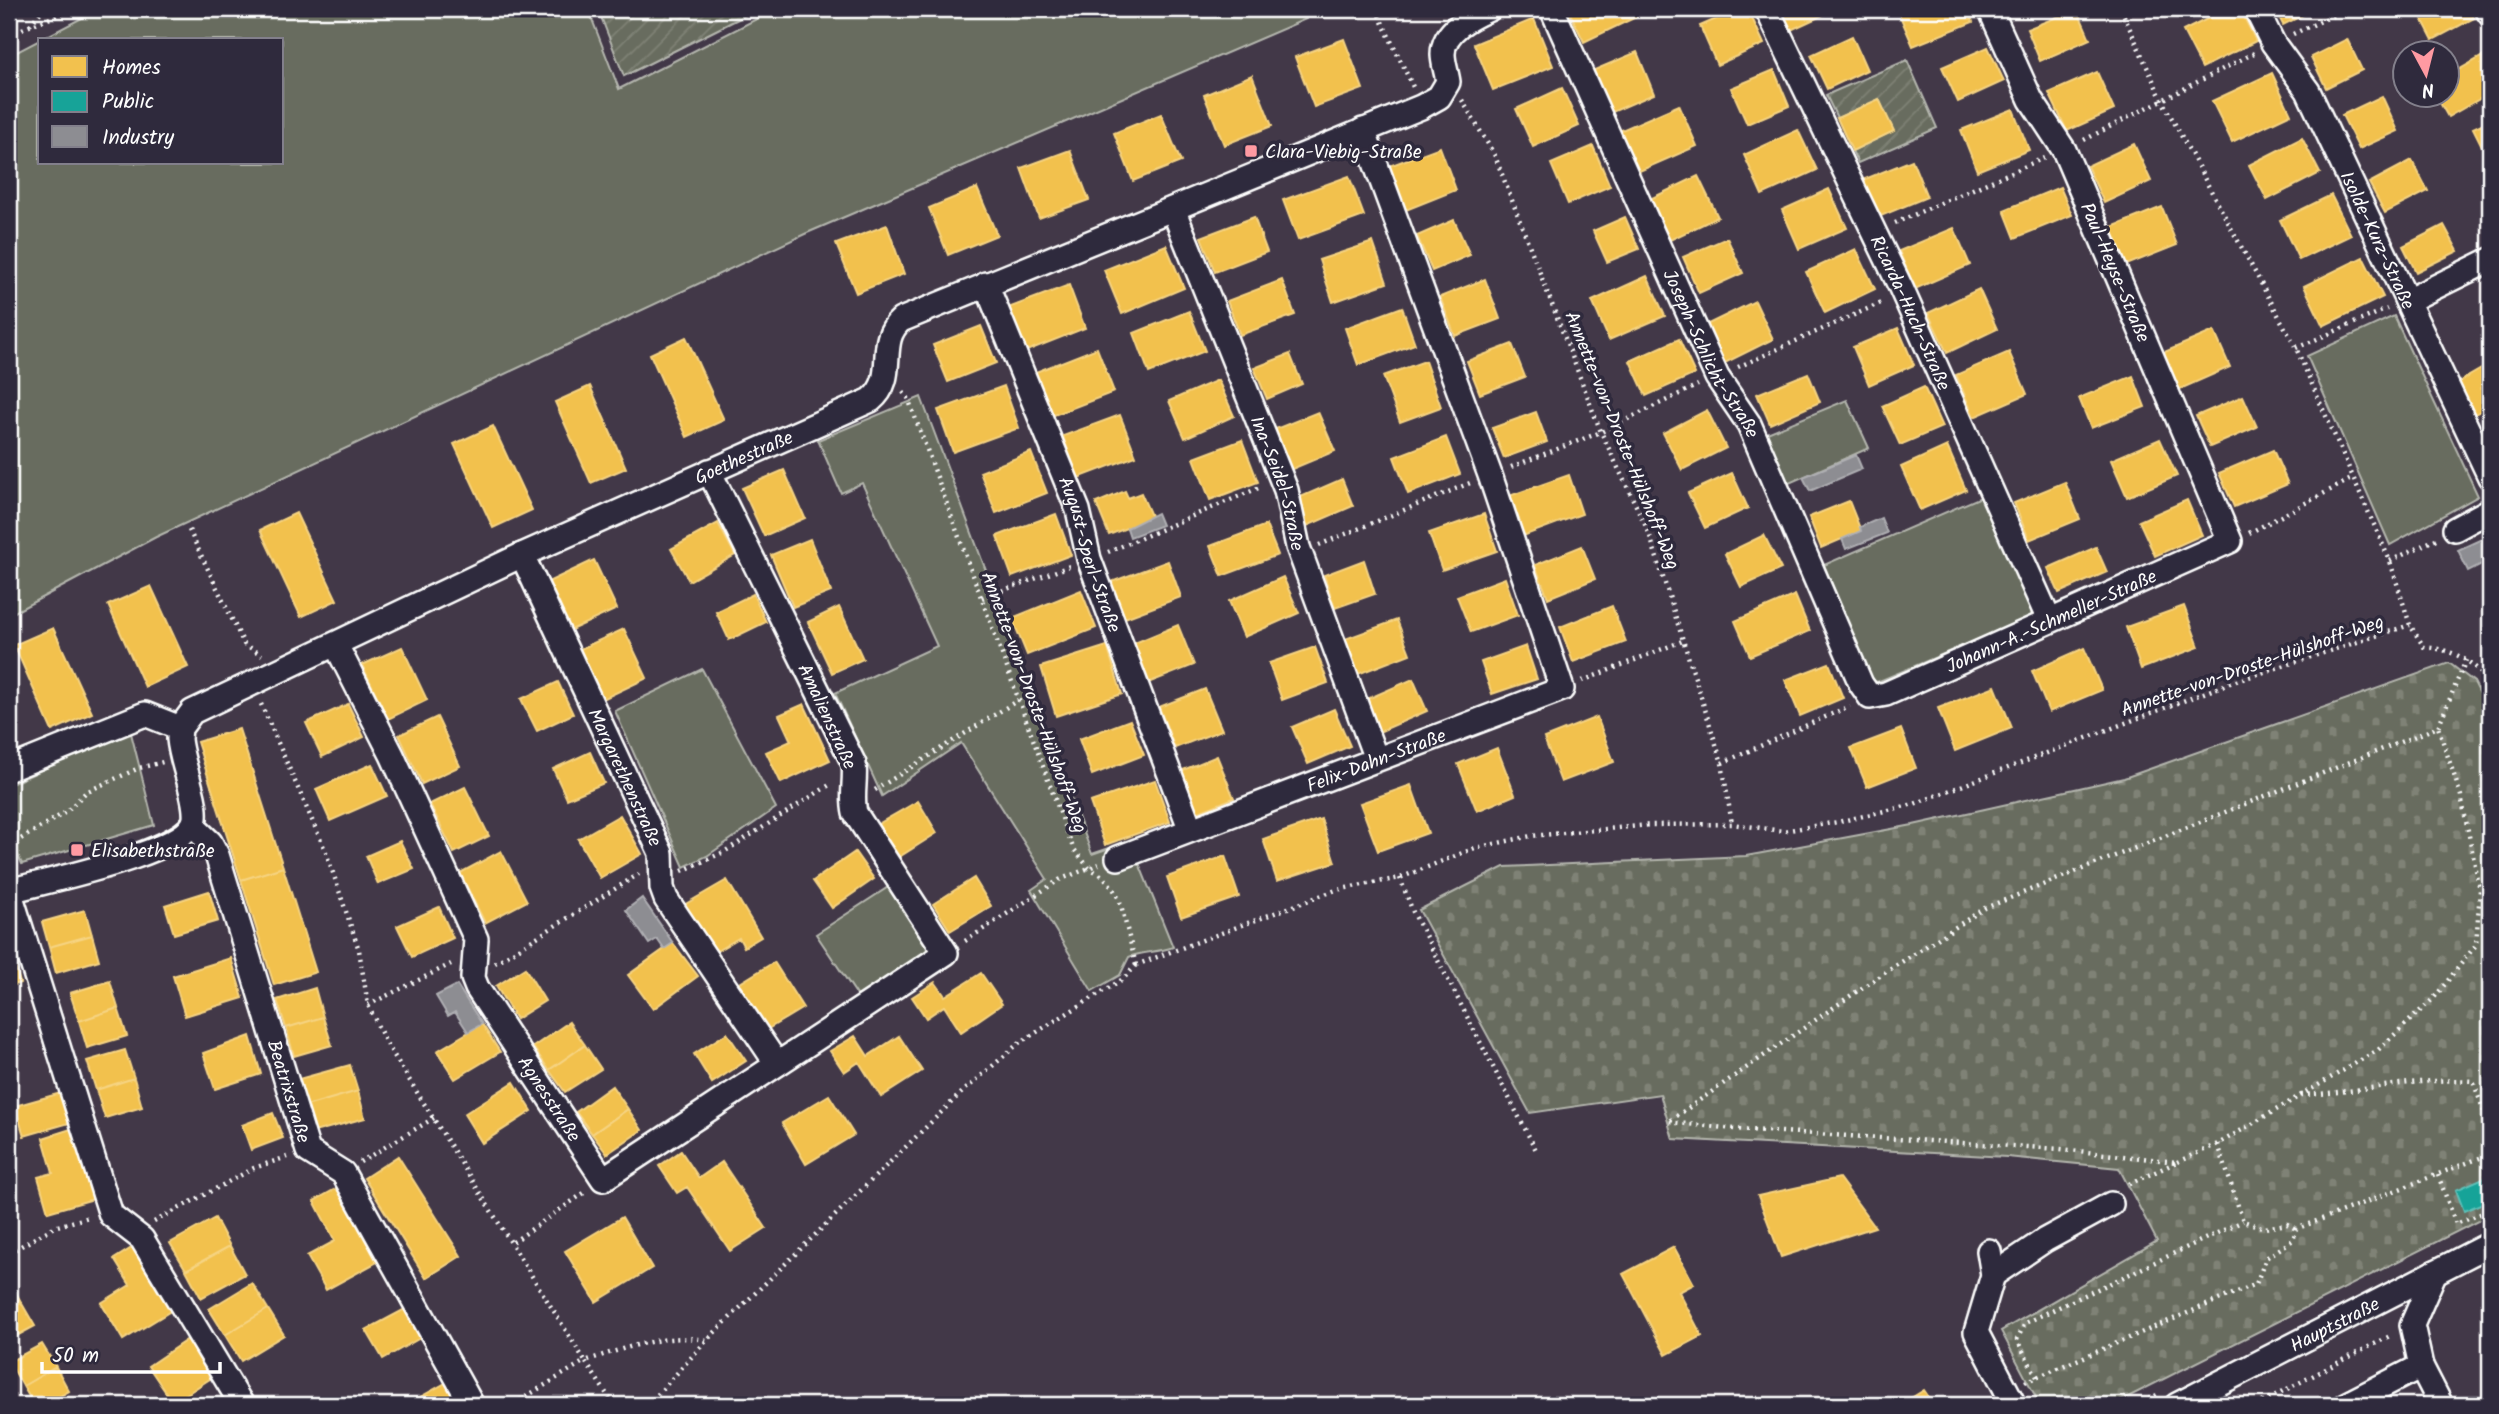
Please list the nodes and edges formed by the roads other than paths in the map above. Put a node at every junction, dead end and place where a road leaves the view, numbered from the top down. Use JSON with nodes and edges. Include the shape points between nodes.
{"nodes":[{"id":1,"x":1489,"y":9,"type":"edge"},
{"id":2,"x":1552,"y":9,"type":"edge"},
{"id":3,"x":1767,"y":9,"type":"edge"},
{"id":4,"x":1990,"y":9,"type":"edge"},
{"id":5,"x":2256,"y":9,"type":"edge"},
{"id":6,"x":2487,"y":9,"type":"edge"},
{"id":7,"x":2490,"y":15,"type":"edge"},
{"id":8,"x":1363,"y":130,"type":"junction"},
{"id":9,"x":1173,"y":209,"type":"junction"},
{"id":10,"x":2490,"y":260,"type":"edge"},
{"id":11,"x":986,"y":284,"type":"junction"},
{"id":12,"x":2407,"y":301,"type":"junction"},
{"id":13,"x":709,"y":471,"type":"junction"},
{"id":14,"x":2490,"y":477,"type":"edge"},
{"id":15,"x":2490,"y":510,"type":"edge"},
{"id":16,"x":2455,"y":529,"type":"road end"},
{"id":17,"x":2230,"y":541,"type":"joint"},
{"id":18,"x":522,"y":555,"type":"junction"},
{"id":19,"x":2049,"y":620,"type":"junction"},
{"id":20,"x":336,"y":645,"type":"junction"},
{"id":21,"x":1870,"y":697,"type":"joint"},
{"id":22,"x":180,"y":729,"type":"junction"},
{"id":23,"x":1376,"y":759,"type":"junction"},
{"id":24,"x":9,"y":769,"type":"edge"},
{"id":25,"x":193,"y":825,"type":"junction"},
{"id":26,"x":1190,"y":828,"type":"junction"},
{"id":27,"x":1118,"y":858,"type":"dead end"},
{"id":28,"x":9,"y":890,"type":"edge"},
{"id":29,"x":776,"y":1064,"type":"junction"},
{"id":30,"x":2111,"y":1205,"type":"dead end"},
{"id":31,"x":2490,"y":1244,"type":"edge"},
{"id":32,"x":1989,"y":1251,"type":"dead end"},
{"id":33,"x":2435,"y":1272,"type":"junction"},
{"id":34,"x":1993,"y":1275,"type":"junction"},
{"id":35,"x":2421,"y":1366,"type":"junction"},
{"id":36,"x":2009,"y":1399,"type":"edge"},
{"id":37,"x":242,"y":1405,"type":"edge"},
{"id":38,"x":472,"y":1405,"type":"edge"},
{"id":39,"x":2177,"y":1405,"type":"edge"},
{"id":40,"x":2345,"y":1405,"type":"edge"},
{"id":41,"x":2441,"y":1405,"type":"edge"}],
"edges":[{"from":1,"to":8,"type":"street","via":[[1458,26],[1449,38],[1443,53],[1448,82],[1439,97]]},
{"from":2,"to":21,"type":"street","name":"Joseph-Schlicht-Straße","via":[[1717,377],[1749,424]]},
{"from":3,"to":19,"type":"street","name":"Ricarda-Huch-Straße","via":[[1875,231]]},
{"from":4,"to":17,"type":"street","name":"Paul-Heyse-Straße","via":[[2031,100],[2064,150]]},
{"from":5,"to":12,"type":"street","name":"Isolde-Kurz-Straße","via":[[2273,43],[2308,90]]},
{"from":6,"to":7,"type":"street"},
{"from":8,"to":9,"type":"street"},
{"from":8,"to":23,"type":"street","name":"Felix-Dahn-Straße","via":[[1490,475],[1562,689]]},
{"from":9,"to":11,"type":"street"},
{"from":9,"to":23,"type":"street","name":"Ina-Seidel-Straße","via":[[1282,480],[1298,547]]},
{"from":10,"to":12,"type":"street"},
{"from":11,"to":13,"type":"street","name":"Goethestraße","via":[[925,308],[895,326],[886,347],[884,388],[871,400]]},
{"from":11,"to":26,"type":"street","name":"August-Sperl-Straße","via":[[1078,510],[1089,559]]},
{"from":12,"to":14,"type":"street","name":"Isolde-Kurz-Straße"},
{"from":13,"to":18,"type":"street","name":"Goethestraße"},
{"from":13,"to":29,"type":"street","name":"Amalienstraße","via":[[854,764],[855,813],[946,953]]},
{"from":15,"to":16,"type":"street"},
{"from":17,"to":19,"type":"street","name":"Johann-A.-Schmeller-Straße"},
{"from":18,"to":20,"type":"street","name":"Goethestraße"},
{"from":18,"to":29,"type":"street","name":"Margarethenstraße","via":[[661,853],[666,900]]},
{"from":19,"to":21,"type":"street","name":"Johann-A.-Schmeller-Straße","via":[[1886,694]]},
{"from":20,"to":22,"type":"street","name":"Goethestraße","via":[[192,712]]},
{"from":20,"to":29,"type":"street","name":"Agnesstraße","via":[[476,939],[473,966],[477,988],[603,1179]]},
{"from":22,"to":24,"type":"street","via":[[145,714]]},
{"from":22,"to":25,"type":"street","via":[[180,757],[195,816]]},
{"from":23,"to":26,"type":"street","name":"Felix-Dahn-Straße"},
{"from":25,"to":28,"type":"street","via":[[173,842],[155,849]]},
{"from":25,"to":38,"type":"street","name":"Beatrixstraße","via":[[217,855],[308,1151],[343,1173]]},
{"from":26,"to":27,"type":"street","name":"Felix-Dahn-Straße"},
{"from":28,"to":37,"type":"street","via":[[111,1215],[142,1239]]},
{"from":30,"to":34,"type":"street","via":[[2045,1240]]},
{"from":31,"to":33,"type":"street","name":"Hauptstraße"},
{"from":32,"to":34,"type":"street"},
{"from":33,"to":35,"type":"street","via":[[2412,1325]]},
{"from":33,"to":39,"type":"street","name":"Hauptstraße"},
{"from":34,"to":36,"type":"street","via":[[1976,1332]]},
{"from":35,"to":40,"type":"street"},
{"from":35,"to":41,"type":"street"}]}
